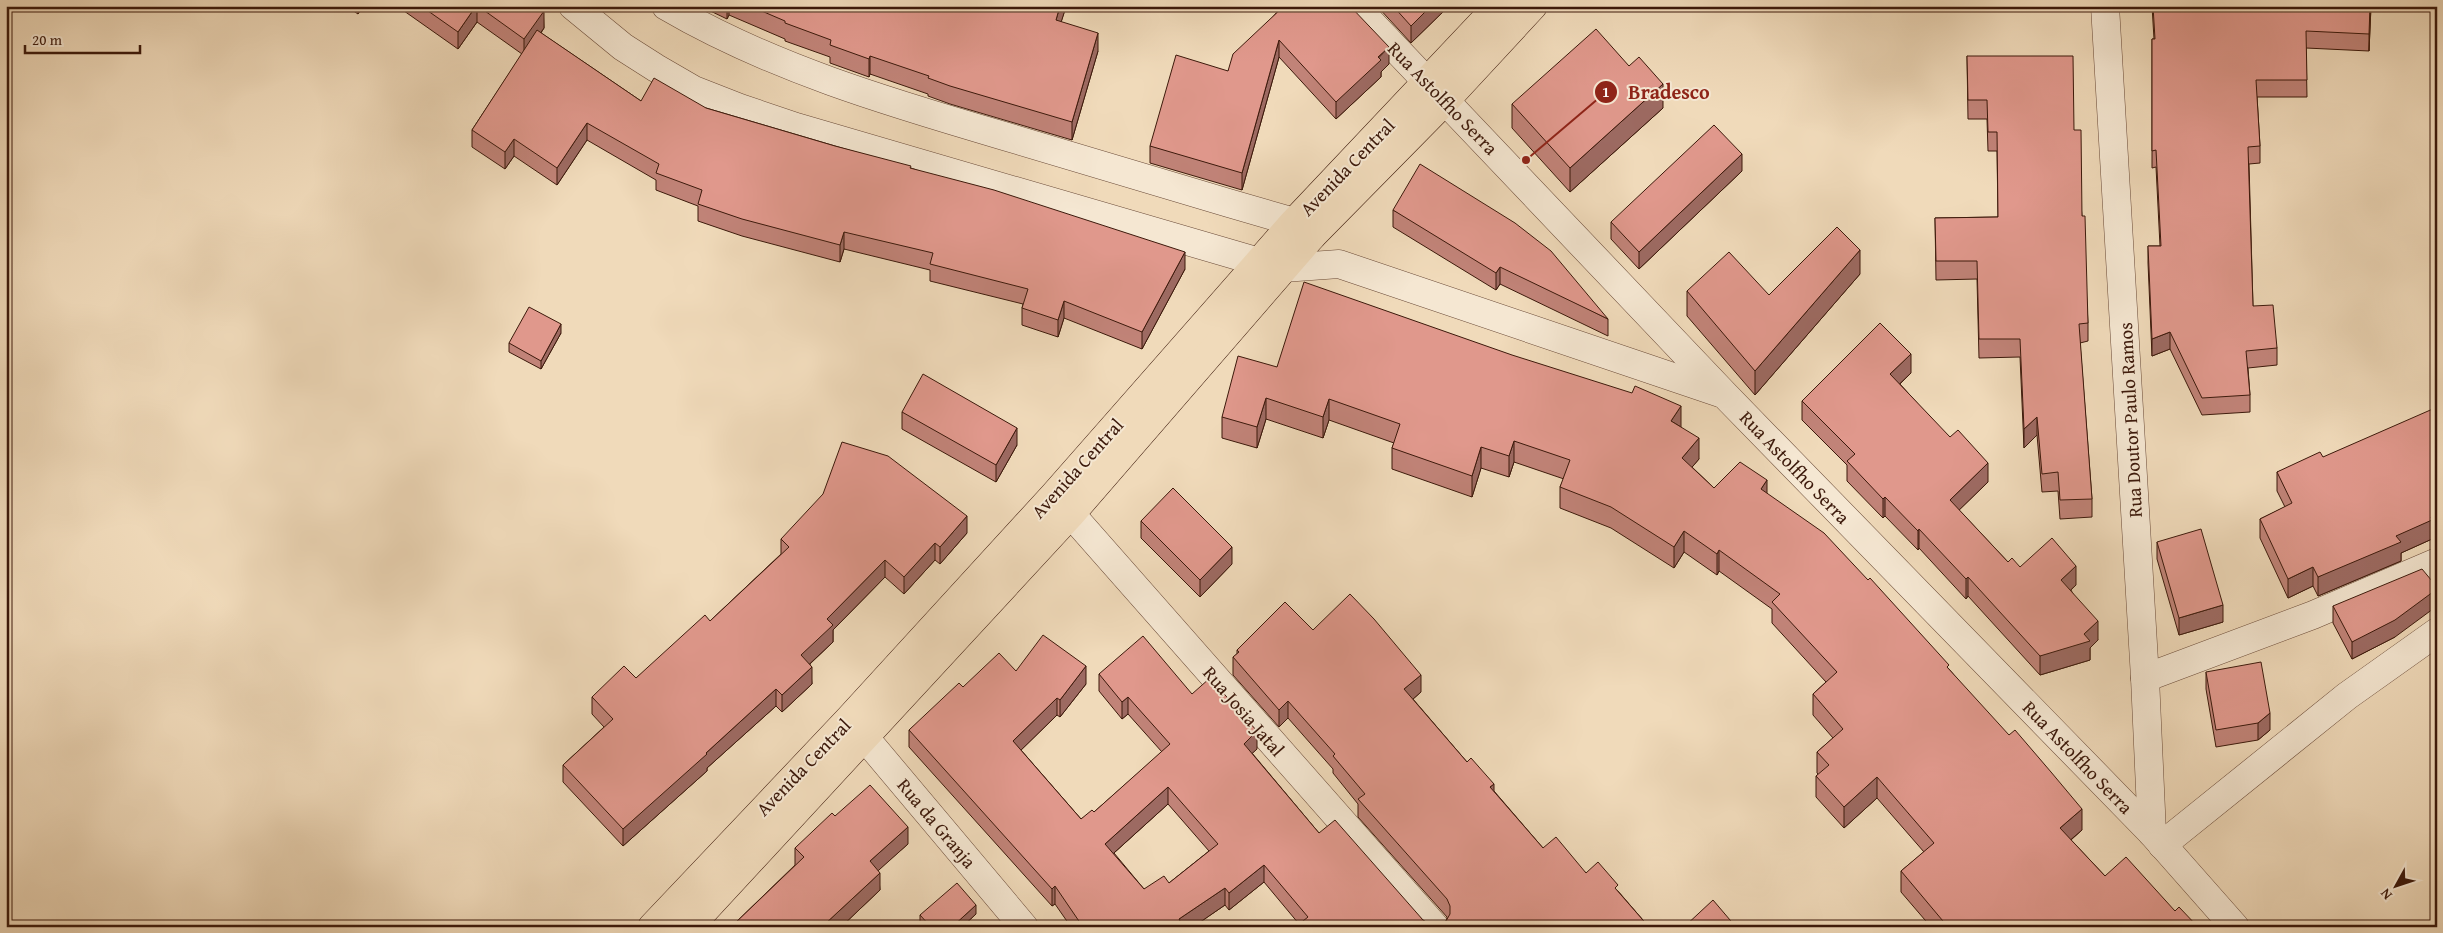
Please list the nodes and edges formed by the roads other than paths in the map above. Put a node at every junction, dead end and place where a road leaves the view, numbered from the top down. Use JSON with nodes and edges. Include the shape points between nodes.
{"nodes":[{"id":1,"x":573,"y":6,"type":"edge"},
{"id":2,"x":666,"y":6,"type":"edge"},
{"id":3,"x":1355,"y":6,"type":"edge"},
{"id":4,"x":1498,"y":6,"type":"edge"},
{"id":5,"x":1533,"y":6,"type":"edge"},
{"id":6,"x":2105,"y":6,"type":"edge"},
{"id":7,"x":1437,"y":91,"type":"junction"},
{"id":8,"x":1303,"y":229,"type":"junction"},
{"id":9,"x":1339,"y":264,"type":"junction"},
{"id":10,"x":1271,"y":265,"type":"junction"},
{"id":11,"x":1724,"y":394,"type":"junction"},
{"id":12,"x":1062,"y":504,"type":"junction"},
{"id":13,"x":2437,"y":562,"type":"edge"},
{"id":14,"x":2437,"y":632,"type":"edge"},
{"id":15,"x":2145,"y":678,"type":"junction"},
{"id":16,"x":857,"y":727,"type":"junction"},
{"id":17,"x":2157,"y":839,"type":"junction"},
{"id":18,"x":652,"y":927,"type":"edge"},
{"id":19,"x":689,"y":927,"type":"edge"},
{"id":20,"x":1024,"y":927,"type":"edge"},
{"id":21,"x":1435,"y":927,"type":"edge"},
{"id":22,"x":2235,"y":927,"type":"edge"}],
"edges":[{"from":1,"to":10,"type":"street","via":[[623,47],[656,68],[694,90],[740,108]]},
{"from":2,"to":8,"type":"street","via":[[708,31],[776,61],[845,86]]},
{"from":3,"to":7,"type":"street","name":"Rua Astolfho Serra"},
{"from":4,"to":7,"type":"main road","name":"Avenida Central"},
{"from":5,"to":7,"type":"main road","name":"Avenida Central"},
{"from":6,"to":15,"type":"street","name":"Rua Doutor Paulo Ramos"},
{"from":7,"to":8,"type":"main road","name":"Avenida Central"},
{"from":7,"to":11,"type":"street","name":"Rua Astolfho Serra"},
{"from":8,"to":9,"type":"street"},
{"from":8,"to":10,"type":"main road","name":"Avenida Central"},
{"from":9,"to":10,"type":"street"},
{"from":9,"to":11,"type":"street"},
{"from":10,"to":12,"type":"main road","name":"Avenida Central"},
{"from":11,"to":17,"type":"street","name":"Rua Astolfho Serra"},
{"from":12,"to":16,"type":"main road","name":"Avenida Central"},
{"from":12,"to":21,"type":"street","name":"Rua Josia Jatal"},
{"from":13,"to":15,"type":"street","via":[[2313,615]]},
{"from":14,"to":17,"type":"street"},
{"from":15,"to":17,"type":"street","name":"Rua Doutor Paulo Ramos"},
{"from":16,"to":18,"type":"main road","name":"Avenida Central"},
{"from":16,"to":19,"type":"main road","name":"Avenida Central"},
{"from":16,"to":20,"type":"street","name":"Rua da Granja"},
{"from":17,"to":22,"type":"street","name":"Rua Astolfho Serra"}]}
